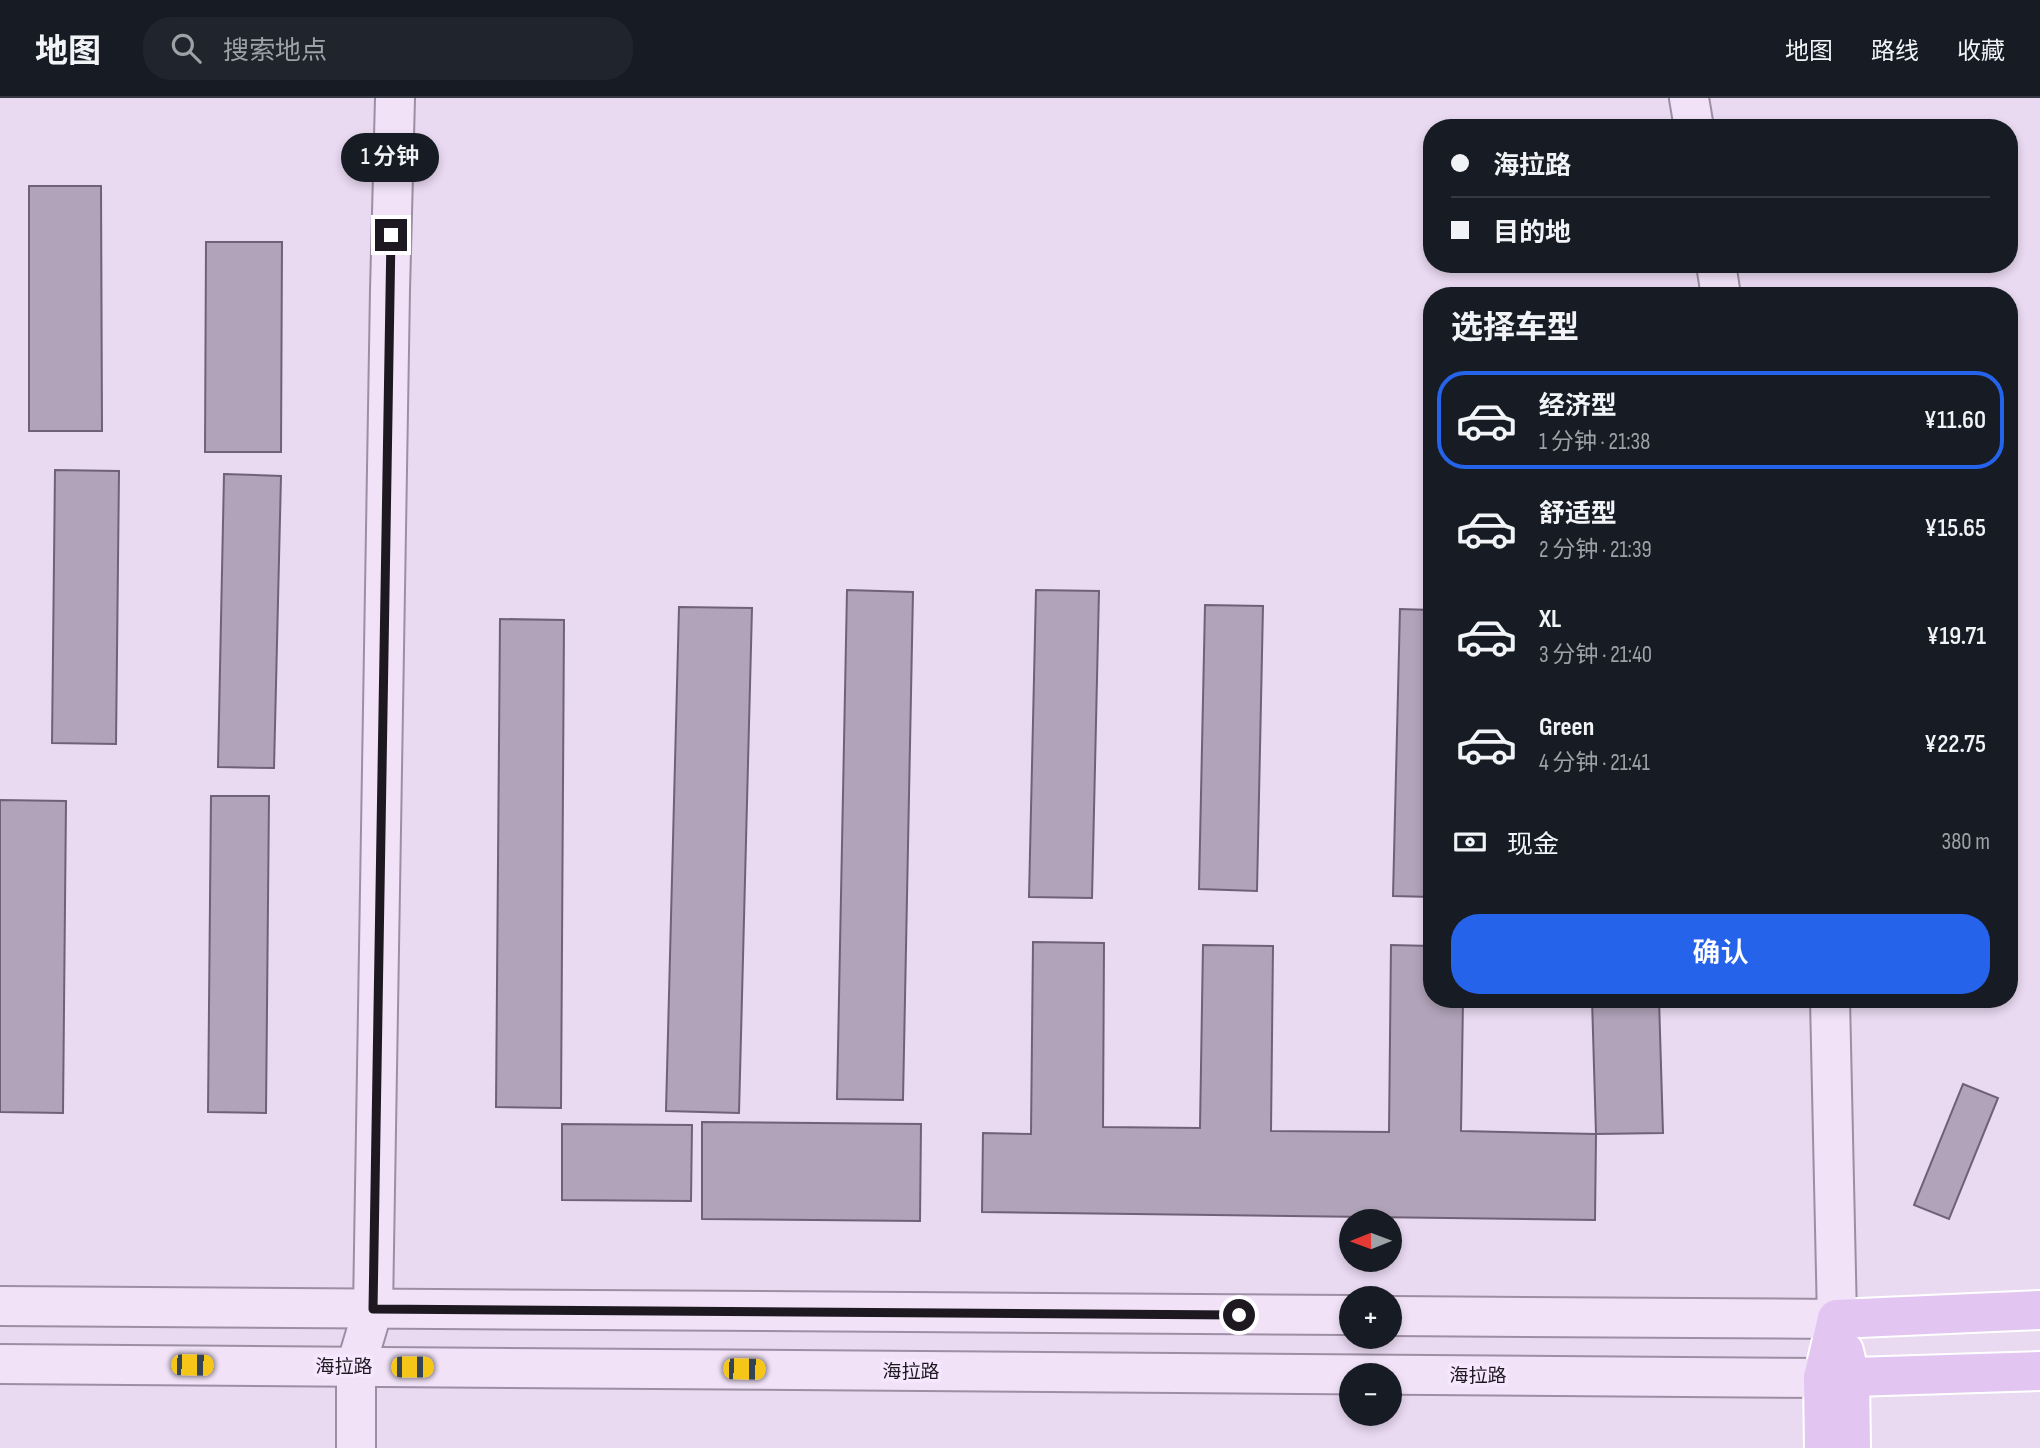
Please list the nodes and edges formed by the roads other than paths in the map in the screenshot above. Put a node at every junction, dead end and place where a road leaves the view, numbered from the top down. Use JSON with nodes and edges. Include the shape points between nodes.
{"nodes":[{"id":1,"x":395,"y":98,"type":"edge"},
{"id":2,"x":1689,"y":98,"type":"edge"},
{"id":3,"x":1692,"y":119,"type":"edge"},
{"id":4,"x":1830,"y":1008,"type":"edge"},
{"id":5,"x":0,"y":1306,"type":"edge"},
{"id":6,"x":373,"y":1309,"type":"junction"},
{"id":7,"x":2040,"y":1310,"type":"edge"},
{"id":8,"x":1339,"y":1315,"type":"edge"},
{"id":9,"x":1402,"y":1315,"type":"edge"},
{"id":10,"x":1837,"y":1319,"type":"junction"},
{"id":11,"x":0,"y":1364,"type":"edge"},
{"id":12,"x":356,"y":1366,"type":"junction"},
{"id":13,"x":2040,"y":1371,"type":"edge"},
{"id":14,"x":1836,"y":1378,"type":"junction"},
{"id":15,"x":356,"y":1448,"type":"edge"},
{"id":16,"x":1824,"y":1448,"type":"edge"},
{"id":17,"x":1851,"y":1448,"type":"edge"}],
"edges":[{"from":1,"to":6,"type":"main road"},
{"from":2,"to":3,"type":"main road"},
{"from":4,"to":10,"type":"main road"},
{"from":5,"to":6,"type":"main road"},
{"from":6,"to":8,"type":"main road"},
{"from":6,"to":12,"type":"main road"},
{"from":7,"to":10,"type":"main road"},
{"from":9,"to":10,"type":"main road"},
{"from":10,"to":14,"type":"main road"},
{"from":11,"to":12,"type":"main road","name":"海拉路"},
{"from":12,"to":14,"type":"main road","name":"海拉路"},
{"from":12,"to":15,"type":"main road"},
{"from":13,"to":14,"type":"main road"},
{"from":14,"to":16,"type":"main road"},
{"from":14,"to":17,"type":"main road"}]}
